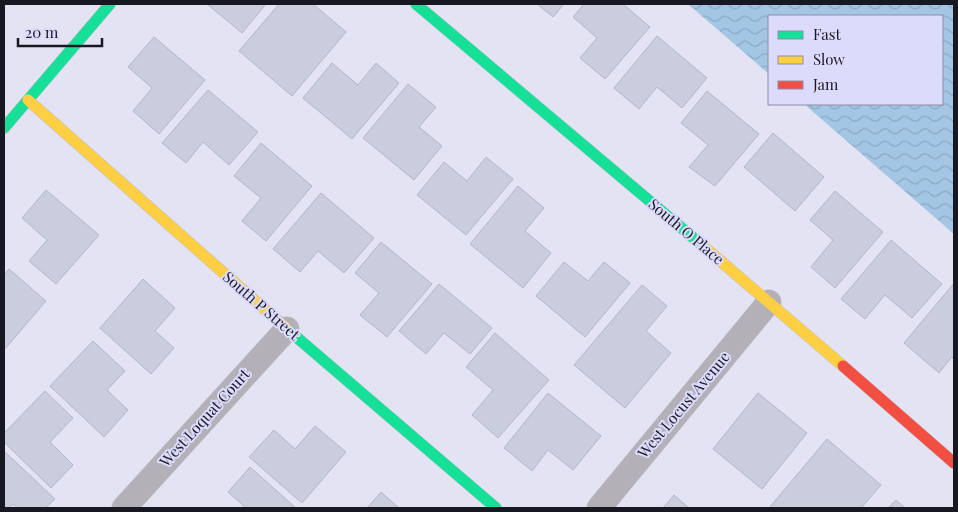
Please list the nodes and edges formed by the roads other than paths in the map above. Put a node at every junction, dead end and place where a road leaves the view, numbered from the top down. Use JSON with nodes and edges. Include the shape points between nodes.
{"nodes":[{"id":1,"x":110,"y":4,"type":"edge"},
{"id":2,"x":416,"y":4,"type":"edge"},
{"id":3,"x":28,"y":100,"type":"junction"},
{"id":4,"x":4,"y":128,"type":"edge"},
{"id":5,"x":769,"y":302,"type":"junction"},
{"id":6,"x":287,"y":329,"type":"junction"},
{"id":7,"x":954,"y":463,"type":"edge"},
{"id":8,"x":124,"y":508,"type":"edge"},
{"id":9,"x":496,"y":508,"type":"edge"},
{"id":10,"x":599,"y":508,"type":"edge"}],
"edges":[{"from":1,"to":3,"type":"street"},
{"from":2,"to":5,"type":"street","name":"South O Place"},
{"from":3,"to":4,"type":"street"},
{"from":3,"to":6,"type":"street","name":"South P Street"},
{"from":5,"to":7,"type":"street","name":"South O Place"},
{"from":5,"to":10,"type":"street","name":"West Locust Avenue"},
{"from":6,"to":8,"type":"street","name":"West Loquat Court"},
{"from":6,"to":9,"type":"street","name":"South P Street"}]}
